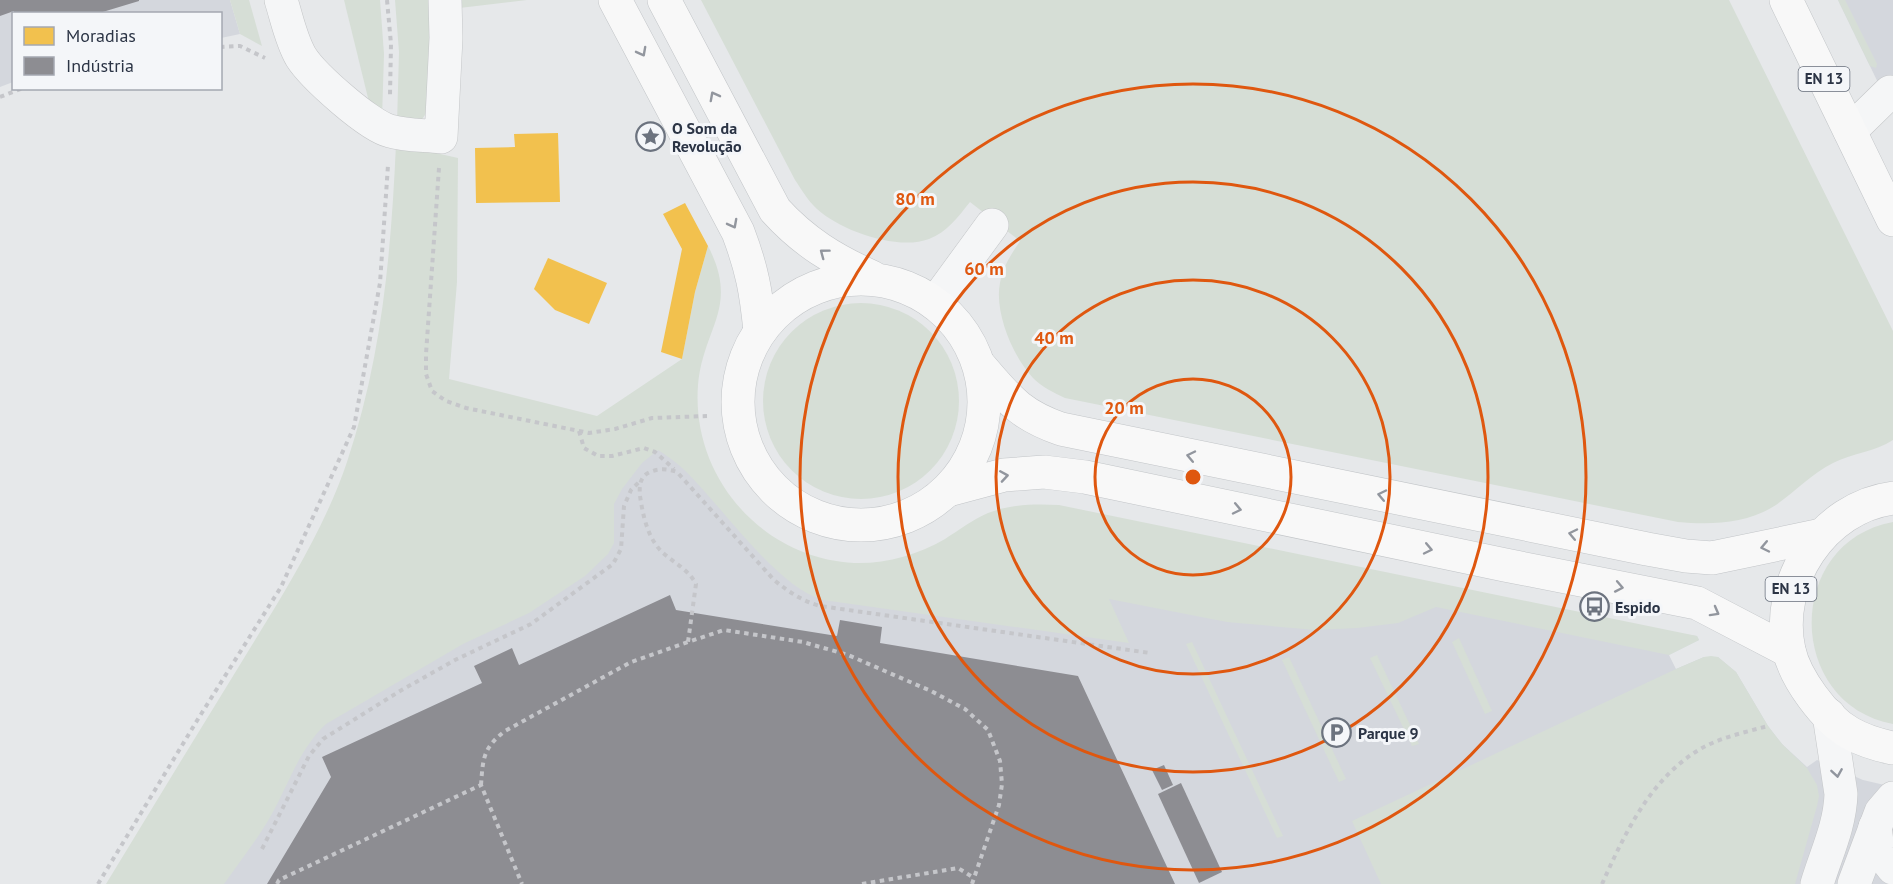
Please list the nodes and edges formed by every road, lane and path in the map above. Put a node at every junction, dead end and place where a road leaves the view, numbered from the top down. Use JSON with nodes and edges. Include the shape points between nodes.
{"nodes":[{"id":1,"x":281,"y":0,"type":"edge"},
{"id":2,"x":387,"y":0,"type":"edge"},
{"id":3,"x":445,"y":0,"type":"edge"},
{"id":4,"x":615,"y":0,"type":"edge"},
{"id":5,"x":664,"y":0,"type":"edge"},
{"id":6,"x":1786,"y":0,"type":"edge"},
{"id":7,"x":18,"y":90,"type":"edge"},
{"id":8,"x":1890,"y":92,"type":"dead end"},
{"id":9,"x":0,"y":97,"type":"edge"},
{"id":10,"x":1850,"y":131,"type":"junction"},
{"id":11,"x":389,"y":132,"type":"junction"},
{"id":12,"x":441,"y":137,"type":"junction"},
{"id":13,"x":1893,"y":219,"type":"edge"},
{"id":14,"x":992,"y":225,"type":"dead end"},
{"id":15,"x":876,"y":279,"type":"junction"},
{"id":16,"x":935,"y":303,"type":"junction"},
{"id":17,"x":760,"y":331,"type":"junction"},
{"id":18,"x":979,"y":365,"type":"junction"},
{"id":19,"x":707,"y":416,"type":"dead end"},
{"id":20,"x":579,"y":431,"type":"junction"},
{"id":21,"x":677,"y":472,"type":"junction"},
{"id":22,"x":641,"y":480,"type":"junction"},
{"id":23,"x":948,"y":490,"type":"junction"},
{"id":24,"x":1885,"y":496,"type":"edge"},
{"id":25,"x":1822,"y":535,"type":"junction"},
{"id":26,"x":688,"y":642,"type":"junction"},
{"id":27,"x":1125,"y":649,"type":"junction"},
{"id":28,"x":1789,"y":651,"type":"junction"},
{"id":29,"x":1150,"y":653,"type":"dead end"},
{"id":30,"x":1129,"y":656,"type":"dead end"},
{"id":31,"x":1829,"y":715,"type":"junction"},
{"id":32,"x":1768,"y":726,"type":"dead end"},
{"id":33,"x":1893,"y":748,"type":"edge"},
{"id":34,"x":481,"y":785,"type":"junction"},
{"id":35,"x":1893,"y":798,"type":"edge"},
{"id":36,"x":1875,"y":827,"type":"junction"},
{"id":37,"x":262,"y":849,"type":"dead end"},
{"id":38,"x":1893,"y":868,"type":"edge"},
{"id":39,"x":1821,"y":874,"type":"edge"},
{"id":40,"x":974,"y":878,"type":"junction"},
{"id":41,"x":1856,"y":883,"type":"edge"},
{"id":42,"x":98,"y":884,"type":"edge"},
{"id":43,"x":277,"y":884,"type":"edge"},
{"id":44,"x":522,"y":884,"type":"edge"},
{"id":45,"x":862,"y":884,"type":"edge"},
{"id":46,"x":972,"y":884,"type":"edge"},
{"id":47,"x":1602,"y":884,"type":"edge"}],
"edges":[{"from":1,"to":11,"type":"street","via":[[293,40],[309,68],[356,110]]},
{"from":2,"to":11,"type":"path","via":[[391,44]]},
{"from":3,"to":12,"type":"street"},
{"from":4,"to":17,"type":"main road","one_way":true,"via":[[738,232],[756,288]]},
{"from":15,"to":5,"type":"main road","one_way":true,"via":[[834,260],[775,210]]},
{"from":6,"to":10,"type":"main road","number":"EN 13"},
{"from":7,"to":9,"type":"path"},
{"from":8,"to":10,"type":"street"},
{"from":10,"to":13,"type":"main road","number":"EN 13"},
{"from":11,"to":12,"type":"street"},
{"from":11,"to":42,"type":"path","via":[[380,283],[354,427],[281,587]]},
{"from":12,"to":20,"type":"path","via":[[426,354],[426,374],[432,391],[466,408]]},
{"from":14,"to":16,"type":"street"},
{"from":15,"to":16,"type":"main road","via":[[907,287]]},
{"from":15,"to":17,"type":"main road","via":[[843,280],[811,289],[791,300]]},
{"from":16,"to":18,"type":"main road","via":[[962,330]]},
{"from":17,"to":23,"type":"main road","via":[[744,363],[737,399],[739,417],[748,452],[781,495],[820,518],[865,525],[909,514]]},
{"from":18,"to":23,"type":"main road","via":[[985,399],[981,432],[968,463]]},
{"from":25,"to":18,"type":"main road","one_way":true,"via":[[1712,558],[1647,549],[1061,429],[1037,421],[1015,406]]},
{"from":19,"to":20,"type":"path","via":[[652,418],[609,430]]},
{"from":20,"to":21,"type":"path","via":[[584,448],[598,456],[644,448],[655,452]]},
{"from":21,"to":22,"type":"path","via":[[654,470]]},
{"from":21,"to":27,"type":"path","via":[[774,580],[807,602]]},
{"from":22,"to":26,"type":"path","via":[[639,490],[651,537],[696,584]]},
{"from":22,"to":37,"type":"path","via":[[624,506],[621,549],[613,564],[531,624],[455,660],[323,739],[309,756]]},
{"from":23,"to":28,"type":"main road","one_way":true,"via":[[1004,475],[1044,472],[1085,477],[1698,603]]},
{"from":24,"to":25,"type":"main road","number":"EN 13","via":[[1852,512]]},
{"from":25,"to":28,"type":"main road","number":"EN 13","via":[[1792,586],[1786,625]]},
{"from":26,"to":34,"type":"path","via":[[631,662],[505,731],[484,753]]},
{"from":26,"to":40,"type":"path","via":[[724,630],[803,642],[848,655],[931,690],[965,709],[988,730],[1000,761],[1002,784],[999,805]]},
{"from":27,"to":29,"type":"path"},
{"from":27,"to":30,"type":"path"},
{"from":28,"to":31,"type":"main road","number":"EN 13","via":[[1812,696]]},
{"from":31,"to":33,"type":"main road","number":"EN 13","via":[[1848,732]]},
{"from":31,"to":39,"type":"street","one_way":true,"via":[[1841,805]]},
{"from":32,"to":47,"type":"path","via":[[1715,742],[1684,759],[1637,814]]},
{"from":34,"to":43,"type":"path"},
{"from":34,"to":44,"type":"path"},
{"from":35,"to":36,"type":"street"},
{"from":36,"to":38,"type":"street","via":[[1878,849]]},
{"from":36,"to":41,"type":"street"},
{"from":39,"to":41,"type":"street"},
{"from":40,"to":45,"type":"path","via":[[958,868]]},
{"from":40,"to":46,"type":"path"}]}
